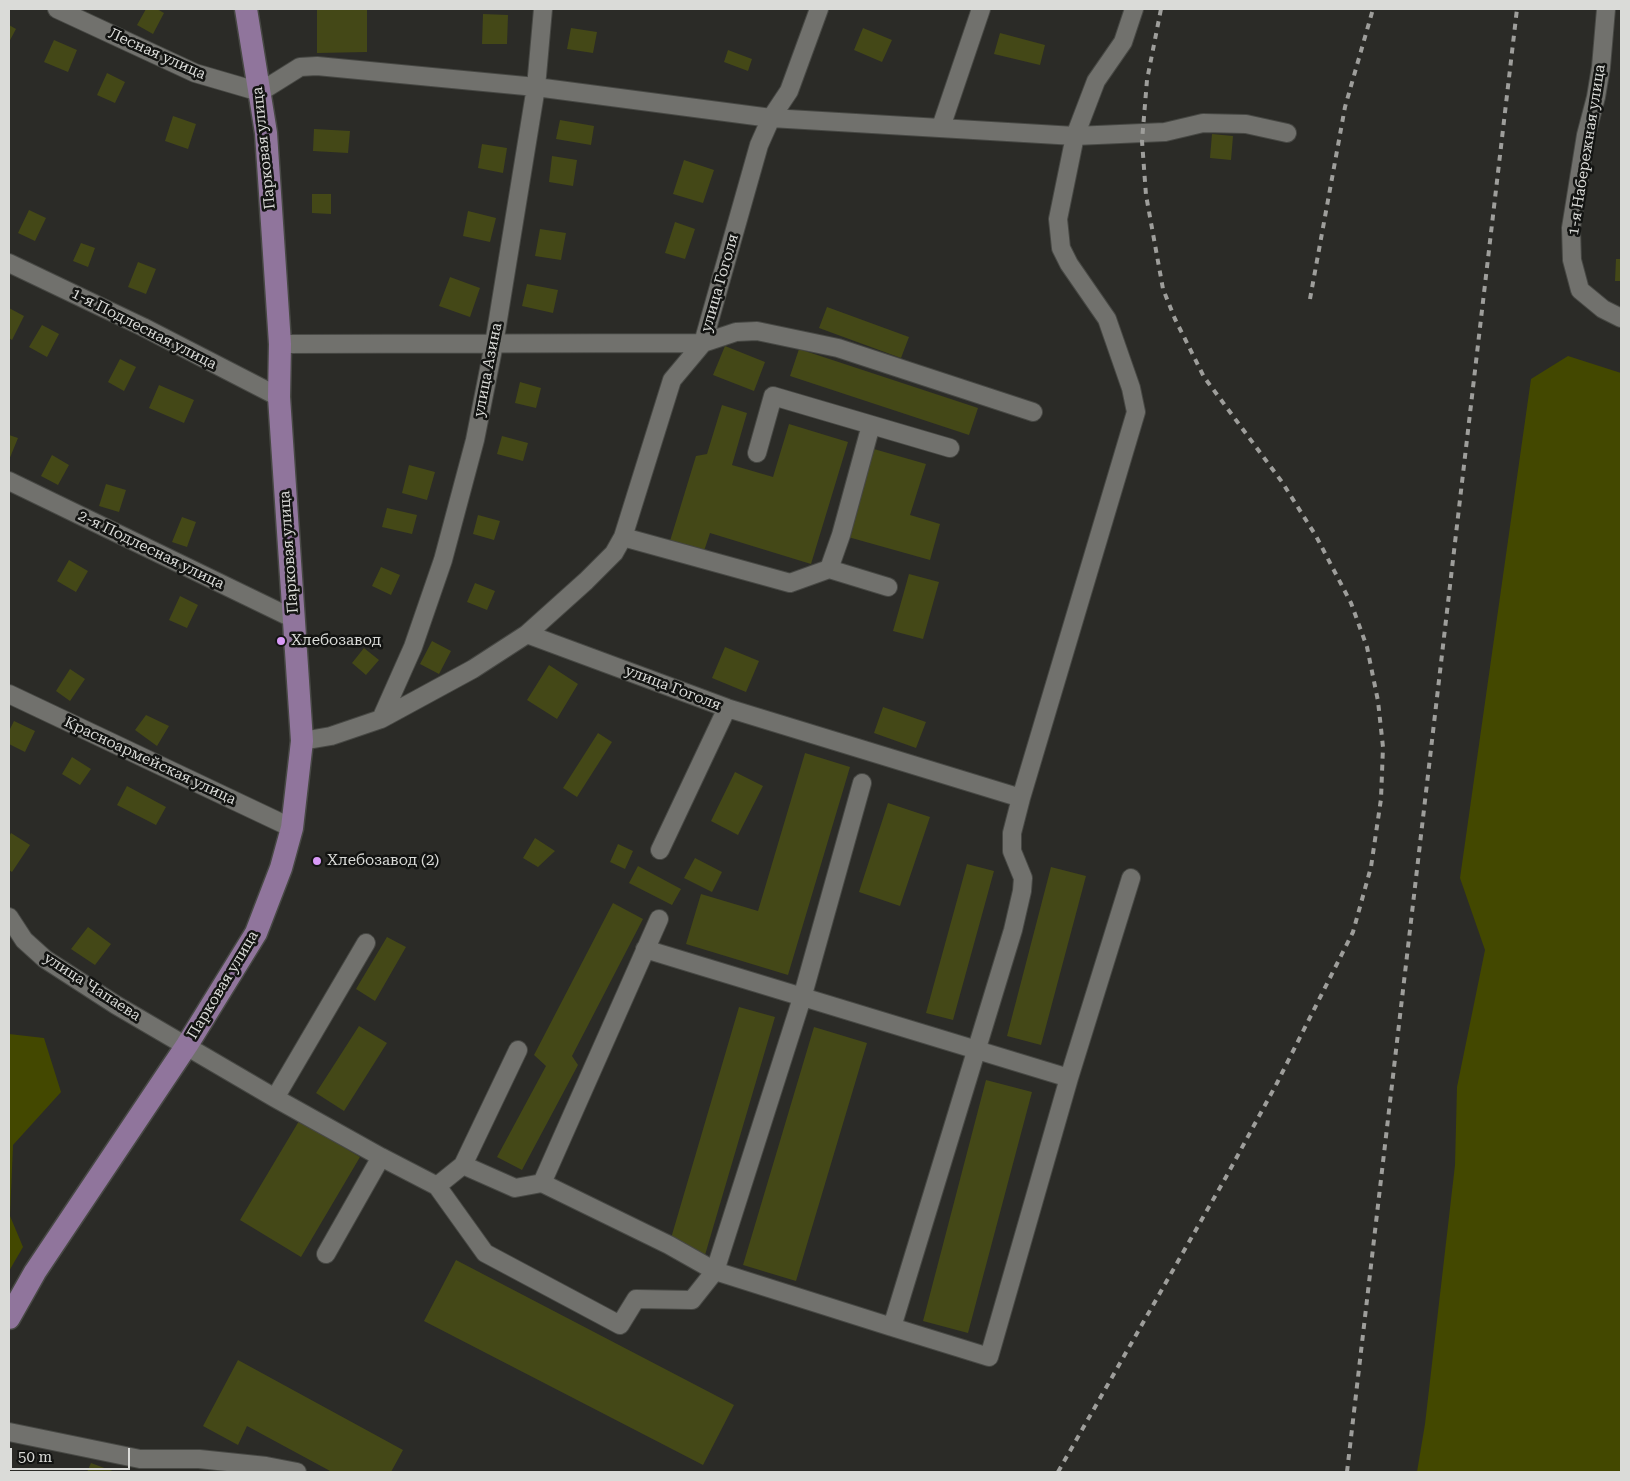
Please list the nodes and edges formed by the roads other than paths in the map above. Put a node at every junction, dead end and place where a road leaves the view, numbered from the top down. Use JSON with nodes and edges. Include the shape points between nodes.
{"nodes":[{"id":1,"x":57,"y":9,"type":"edge"},
{"id":2,"x":246,"y":9,"type":"edge"},
{"id":3,"x":543,"y":9,"type":"edge"},
{"id":4,"x":819,"y":9,"type":"edge"},
{"id":5,"x":981,"y":9,"type":"edge"},
{"id":6,"x":1134,"y":9,"type":"edge"},
{"id":7,"x":1606,"y":9,"type":"edge"},
{"id":8,"x":536,"y":87,"type":"junction"},
{"id":9,"x":260,"y":92,"type":"junction"},
{"id":10,"x":771,"y":118,"type":"junction"},
{"id":11,"x":941,"y":127,"type":"junction"},
{"id":12,"x":1287,"y":133,"type":"dead end"},
{"id":13,"x":1075,"y":136,"type":"junction"},
{"id":14,"x":9,"y":263,"type":"edge"},
{"id":15,"x":1621,"y":318,"type":"edge"},
{"id":16,"x":703,"y":343,"type":"junction"},
{"id":17,"x":280,"y":344,"type":"junction"},
{"id":18,"x":494,"y":344,"type":"junction"},
{"id":19,"x":279,"y":397,"type":"junction"},
{"id":20,"x":1033,"y":412,"type":"dead end"},
{"id":21,"x":871,"y":425,"type":"junction"},
{"id":22,"x":950,"y":448,"type":"dead end"},
{"id":23,"x":757,"y":453,"type":"dead end"},
{"id":24,"x":9,"y":481,"type":"edge"},
{"id":25,"x":623,"y":537,"type":"junction"},
{"id":26,"x":829,"y":568,"type":"junction"},
{"id":27,"x":888,"y":587,"type":"dead end"},
{"id":28,"x":294,"y":619,"type":"junction"},
{"id":29,"x":527,"y":634,"type":"junction"},
{"id":30,"x":9,"y":694,"type":"edge"},
{"id":31,"x":727,"y":708,"type":"junction"},
{"id":32,"x":382,"y":720,"type":"junction"},
{"id":33,"x":302,"y":741,"type":"junction"},
{"id":34,"x":862,"y":783,"type":"dead end"},
{"id":35,"x":1021,"y":798,"type":"junction"},
{"id":36,"x":292,"y":828,"type":"junction"},
{"id":37,"x":660,"y":850,"type":"dead end"},
{"id":38,"x":1131,"y":878,"type":"dead end"},
{"id":39,"x":9,"y":917,"type":"edge"},
{"id":40,"x":659,"y":919,"type":"dead end"},
{"id":41,"x":366,"y":943,"type":"dead end"},
{"id":42,"x":645,"y":949,"type":"junction"},
{"id":43,"x":802,"y":998,"type":"junction"},
{"id":44,"x":187,"y":1045,"type":"junction"},
{"id":45,"x":518,"y":1050,"type":"dead end"},
{"id":46,"x":976,"y":1051,"type":"junction"},
{"id":47,"x":1069,"y":1078,"type":"junction"},
{"id":48,"x":275,"y":1098,"type":"junction"},
{"id":49,"x":381,"y":1157,"type":"junction"},
{"id":50,"x":463,"y":1165,"type":"junction"},
{"id":51,"x":542,"y":1183,"type":"junction"},
{"id":52,"x":436,"y":1186,"type":"junction"},
{"id":53,"x":326,"y":1254,"type":"dead end"},
{"id":54,"x":715,"y":1271,"type":"junction"},
{"id":55,"x":9,"y":1318,"type":"edge"},
{"id":56,"x":892,"y":1327,"type":"junction"},
{"id":57,"x":9,"y":1432,"type":"edge"},
{"id":58,"x":141,"y":1466,"type":"edge"},
{"id":59,"x":297,"y":1472,"type":"edge"}],
"edges":[{"from":1,"to":9,"type":"street","name":"Лесная улица","via":[[195,73]]},
{"from":2,"to":9,"type":"main road","name":"Парковая улица"},
{"from":3,"to":8,"type":"street","name":"улица Азина"},
{"from":4,"to":10,"type":"street","name":"улица Гоголя","via":[[789,90]]},
{"from":5,"to":11,"type":"street"},
{"from":6,"to":13,"type":"street","via":[[1123,42],[1096,81]]},
{"from":7,"to":15,"type":"street","name":"1-я Набережная улица","via":[[1600,74],[1571,228],[1572,260],[1580,290],[1603,310]]},
{"from":8,"to":9,"type":"street","via":[[318,66],[300,67]]},
{"from":8,"to":10,"type":"street"},
{"from":8,"to":18,"type":"street","name":"улица Азина"},
{"from":9,"to":17,"type":"main road","name":"Парковая улица","via":[[266,133]]},
{"from":10,"to":11,"type":"street"},
{"from":10,"to":16,"type":"street","name":"улица Гоголя","via":[[759,145]]},
{"from":11,"to":13,"type":"street"},
{"from":12,"to":13,"type":"street","via":[[1246,124],[1203,123],[1165,132]]},
{"from":13,"to":35,"type":"street","via":[[1058,219],[1061,248],[1107,319],[1136,412]]},
{"from":14,"to":19,"type":"street","name":"1-я Подлесная улица"},
{"from":16,"to":18,"type":"street"},
{"from":16,"to":20,"type":"street","via":[[736,332],[757,331],[838,348]]},
{"from":16,"to":25,"type":"street","name":"улица Гоголя","via":[[672,380]]},
{"from":17,"to":18,"type":"street"},
{"from":17,"to":19,"type":"main road","name":"Парковая улица"},
{"from":18,"to":32,"type":"street","name":"улица Азина","via":[[475,440],[443,560],[413,646]]},
{"from":19,"to":28,"type":"main road","name":"Парковая улица"},
{"from":21,"to":22,"type":"street"},
{"from":21,"to":23,"type":"street","via":[[773,396]]},
{"from":21,"to":26,"type":"street","via":[[842,534]]},
{"from":24,"to":28,"type":"street","name":"2-я Подлесная улица"},
{"from":25,"to":26,"type":"street","via":[[790,583]]},
{"from":25,"to":29,"type":"street","name":"улица Гоголя","via":[[614,553]]},
{"from":26,"to":27,"type":"street"},
{"from":28,"to":33,"type":"main road","name":"Парковая улица"},
{"from":29,"to":31,"type":"street","name":"улица Гоголя"},
{"from":29,"to":32,"type":"street","name":"улица Гоголя","via":[[473,669]]},
{"from":30,"to":36,"type":"street","name":"Красноармейская улица"},
{"from":31,"to":35,"type":"street"},
{"from":31,"to":37,"type":"street","name":"улица Гоголя"},
{"from":32,"to":33,"type":"street","name":"улица Гоголя","via":[[331,736]]},
{"from":33,"to":36,"type":"main road","name":"Парковая улица"},
{"from":34,"to":43,"type":"street"},
{"from":35,"to":46,"type":"street","via":[[1012,832],[1012,851],[1023,878],[1022,891]]},
{"from":36,"to":44,"type":"main road","name":"Парковая улица","via":[[281,868],[256,933]]},
{"from":38,"to":47,"type":"street"},
{"from":39,"to":44,"type":"street","name":"улица Чапаева","via":[[24,940],[45,959]]},
{"from":40,"to":42,"type":"street"},
{"from":41,"to":48,"type":"street"},
{"from":42,"to":43,"type":"street"},
{"from":42,"to":51,"type":"street"},
{"from":43,"to":46,"type":"street"},
{"from":43,"to":54,"type":"street"},
{"from":44,"to":48,"type":"street","name":"улица Чапаева"},
{"from":44,"to":55,"type":"main road","name":"Парковая улица","via":[[35,1272]]},
{"from":45,"to":50,"type":"street"},
{"from":46,"to":47,"type":"street"},
{"from":46,"to":56,"type":"street"},
{"from":47,"to":56,"type":"street","via":[[989,1357]]},
{"from":48,"to":49,"type":"street","name":"улица Чапаева"},
{"from":49,"to":52,"type":"street","name":"улица Чапаева"},
{"from":49,"to":53,"type":"street"},
{"from":50,"to":51,"type":"street","via":[[515,1188]]},
{"from":50,"to":52,"type":"street"},
{"from":51,"to":54,"type":"street"},
{"from":52,"to":54,"type":"street","via":[[485,1253],[620,1325],[636,1299],[692,1300]]},
{"from":54,"to":56,"type":"street"},
{"from":57,"to":58,"type":"street"},
{"from":58,"to":59,"type":"street","via":[[199,1459]]}]}
